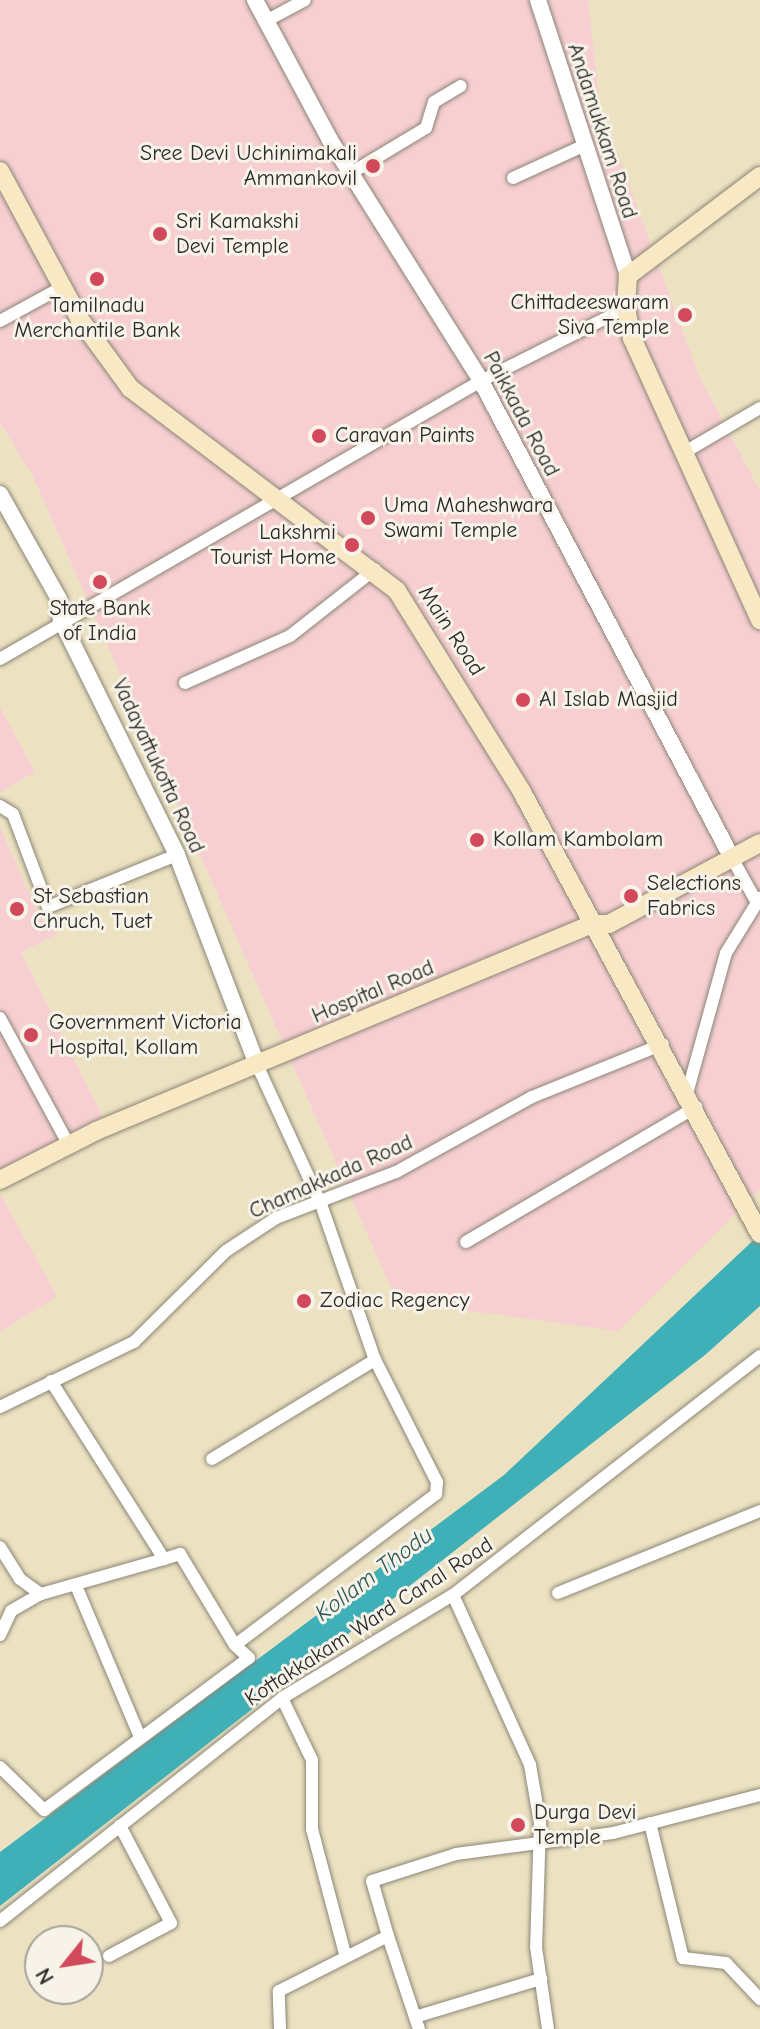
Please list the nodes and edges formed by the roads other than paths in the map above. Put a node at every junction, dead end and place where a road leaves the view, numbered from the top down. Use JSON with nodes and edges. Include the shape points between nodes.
{"nodes":[{"id":1,"x":255,"y":0,"type":"edge"},
{"id":2,"x":305,"y":0,"type":"edge"},
{"id":3,"x":538,"y":0,"type":"edge"},
{"id":4,"x":266,"y":21,"type":"junction"},
{"id":5,"x":461,"y":86,"type":"dead end"},
{"id":6,"x":583,"y":146,"type":"junction"},
{"id":7,"x":0,"y":171,"type":"edge"},
{"id":8,"x":351,"y":173,"type":"junction"},
{"id":9,"x":760,"y":176,"type":"edge"},
{"id":10,"x":513,"y":178,"type":"dead end"},
{"id":11,"x":628,"y":276,"type":"junction"},
{"id":12,"x":62,"y":287,"type":"junction"},
{"id":13,"x":626,"y":308,"type":"junction"},
{"id":14,"x":0,"y":321,"type":"edge"},
{"id":15,"x":481,"y":381,"type":"junction"},
{"id":16,"x":760,"y":408,"type":"edge"},
{"id":17,"x":685,"y":452,"type":"junction"},
{"id":18,"x":0,"y":494,"type":"edge"},
{"id":19,"x":278,"y":495,"type":"junction"},
{"id":20,"x":375,"y":569,"type":"junction"},
{"id":21,"x":61,"y":620,"type":"junction"},
{"id":22,"x":760,"y":620,"type":"edge"},
{"id":23,"x":0,"y":659,"type":"edge"},
{"id":24,"x":185,"y":683,"type":"dead end"},
{"id":25,"x":0,"y":806,"type":"edge"},
{"id":26,"x":760,"y":843,"type":"edge"},
{"id":27,"x":177,"y":855,"type":"junction"},
{"id":28,"x":732,"y":858,"type":"junction"},
{"id":29,"x":758,"y":899,"type":"edge"},
{"id":30,"x":592,"y":924,"type":"junction"},
{"id":31,"x":0,"y":1018,"type":"edge"},
{"id":32,"x":663,"y":1044,"type":"junction"},
{"id":33,"x":258,"y":1067,"type":"junction"},
{"id":34,"x":692,"y":1099,"type":"junction"},
{"id":35,"x":68,"y":1143,"type":"junction"},
{"id":36,"x":0,"y":1180,"type":"edge"},
{"id":37,"x":321,"y":1204,"type":"junction"},
{"id":38,"x":760,"y":1234,"type":"edge"},
{"id":39,"x":466,"y":1242,"type":"dead end"},
{"id":40,"x":760,"y":1356,"type":"edge"},
{"id":41,"x":375,"y":1360,"type":"junction"},
{"id":42,"x":51,"y":1381,"type":"junction"},
{"id":43,"x":0,"y":1407,"type":"edge"},
{"id":44,"x":212,"y":1459,"type":"dead end"},
{"id":45,"x":760,"y":1511,"type":"edge"},
{"id":46,"x":0,"y":1547,"type":"edge"},
{"id":47,"x":164,"y":1559,"type":"junction"},
{"id":48,"x":77,"y":1588,"type":"junction"},
{"id":49,"x":558,"y":1593,"type":"dead end"},
{"id":50,"x":41,"y":1594,"type":"junction"},
{"id":51,"x":453,"y":1595,"type":"junction"},
{"id":52,"x":0,"y":1635,"type":"edge"},
{"id":53,"x":235,"y":1645,"type":"junction"},
{"id":54,"x":282,"y":1698,"type":"junction"},
{"id":55,"x":140,"y":1737,"type":"junction"},
{"id":56,"x":0,"y":1767,"type":"edge"},
{"id":57,"x":760,"y":1795,"type":"edge"},
{"id":58,"x":650,"y":1823,"type":"junction"},
{"id":59,"x":114,"y":1827,"type":"junction"},
{"id":60,"x":538,"y":1844,"type":"junction"},
{"id":61,"x":0,"y":1921,"type":"edge"},
{"id":62,"x":388,"y":1936,"type":"junction"},
{"id":63,"x":345,"y":1954,"type":"junction"},
{"id":64,"x":109,"y":1956,"type":"dead end"},
{"id":65,"x":541,"y":1979,"type":"junction"},
{"id":66,"x":760,"y":1999,"type":"edge"},
{"id":67,"x":417,"y":2023,"type":"edge"},
{"id":68,"x":280,"y":2029,"type":"edge"},
{"id":69,"x":548,"y":2029,"type":"edge"}],
"edges":[{"from":1,"to":4,"type":"street","name":"Paikkada Road"},
{"from":2,"to":4,"type":"street"},
{"from":3,"to":6,"type":"street","name":"Andamukkam Road"},
{"from":4,"to":8,"type":"street","name":"Paikkada Road"},
{"from":5,"to":8,"type":"street","via":[[434,102],[426,128]]},
{"from":6,"to":10,"type":"street"},
{"from":6,"to":11,"type":"street","name":"Andamukkam Road"},
{"from":7,"to":12,"type":"main road","name":"Main Road"},
{"from":8,"to":15,"type":"street","name":"Paikkada Road"},
{"from":9,"to":11,"type":"main road"},
{"from":11,"to":13,"type":"main road"},
{"from":12,"to":14,"type":"street"},
{"from":12,"to":19,"type":"main road","name":"Main Road","via":[[130,388],[225,465]]},
{"from":13,"to":15,"type":"street"},
{"from":13,"to":17,"type":"main road","via":[[632,338]]},
{"from":15,"to":19,"type":"street"},
{"from":15,"to":28,"type":"street","name":"Paikkada Road"},
{"from":16,"to":17,"type":"street"},
{"from":17,"to":22,"type":"main road"},
{"from":18,"to":21,"type":"street","name":"Vadayattukotta Road","via":[[59,599]]},
{"from":19,"to":20,"type":"main road","name":"Main Road"},
{"from":19,"to":21,"type":"street"},
{"from":20,"to":24,"type":"street","via":[[290,636]]},
{"from":20,"to":30,"type":"main road","name":"Main Road","via":[[427,633]]},
{"from":21,"to":23,"type":"street"},
{"from":21,"to":27,"type":"street","name":"Vadayattukotta Road"},
{"from":25,"to":27,"type":"street","via":[[13,814],[48,907]]},
{"from":26,"to":28,"type":"main road","name":"Hospital Road"},
{"from":27,"to":33,"type":"street","name":"Vadayattukotta Road"},
{"from":28,"to":29,"type":"street"},
{"from":28,"to":30,"type":"main road","name":"Hospital Road","via":[[609,924]]},
{"from":29,"to":34,"type":"street","via":[[726,953]]},
{"from":30,"to":32,"type":"main road","name":"Main Road"},
{"from":30,"to":33,"type":"main road","name":"Hospital Road"},
{"from":31,"to":35,"type":"street"},
{"from":32,"to":34,"type":"main road","name":"Main Road"},
{"from":32,"to":37,"type":"street","name":"Chamakkada Road","via":[[532,1097],[396,1172]]},
{"from":33,"to":35,"type":"main road","name":"Hospital Road"},
{"from":33,"to":37,"type":"street"},
{"from":34,"to":38,"type":"main road","name":"Main Road"},
{"from":34,"to":39,"type":"street"},
{"from":35,"to":36,"type":"main road","name":"Hospital Road"},
{"from":37,"to":41,"type":"street"},
{"from":37,"to":42,"type":"street","name":"Chamakkada Road","via":[[276,1218],[239,1243],[134,1342]]},
{"from":40,"to":51,"type":"street","name":"Kottakkakam Ward Canal Road"},
{"from":41,"to":44,"type":"street"},
{"from":41,"to":53,"type":"street","via":[[437,1482],[436,1494]]},
{"from":42,"to":43,"type":"street","name":"Chamakkada Road"},
{"from":42,"to":47,"type":"street"},
{"from":45,"to":49,"type":"street"},
{"from":46,"to":50,"type":"street","via":[[20,1579]]},
{"from":47,"to":48,"type":"street"},
{"from":47,"to":53,"type":"street","via":[[180,1554]]},
{"from":48,"to":50,"type":"street"},
{"from":48,"to":55,"type":"street"},
{"from":50,"to":52,"type":"street","via":[[11,1611]]},
{"from":51,"to":54,"type":"street","name":"Kottakkakam Ward Canal Road"},
{"from":51,"to":60,"type":"street","via":[[530,1765]]},
{"from":53,"to":55,"type":"street","via":[[249,1658]]},
{"from":54,"to":59,"type":"street","name":"Kottakkakam Ward Canal Road"},
{"from":54,"to":63,"type":"street","via":[[312,1760],[312,1829]]},
{"from":55,"to":56,"type":"street","via":[[50,1808],[36,1809]]},
{"from":57,"to":58,"type":"street"},
{"from":58,"to":60,"type":"street"},
{"from":58,"to":66,"type":"street","via":[[683,1958],[726,1963]]},
{"from":59,"to":61,"type":"street","name":"Kottakkakam Ward Canal Road"},
{"from":59,"to":64,"type":"street","via":[[171,1923]]},
{"from":60,"to":62,"type":"street","via":[[456,1854],[372,1881]]},
{"from":60,"to":65,"type":"street"},
{"from":62,"to":63,"type":"street"},
{"from":62,"to":67,"type":"street"},
{"from":63,"to":68,"type":"street","via":[[279,1991]]},
{"from":65,"to":67,"type":"street"},
{"from":65,"to":69,"type":"street"}]}
